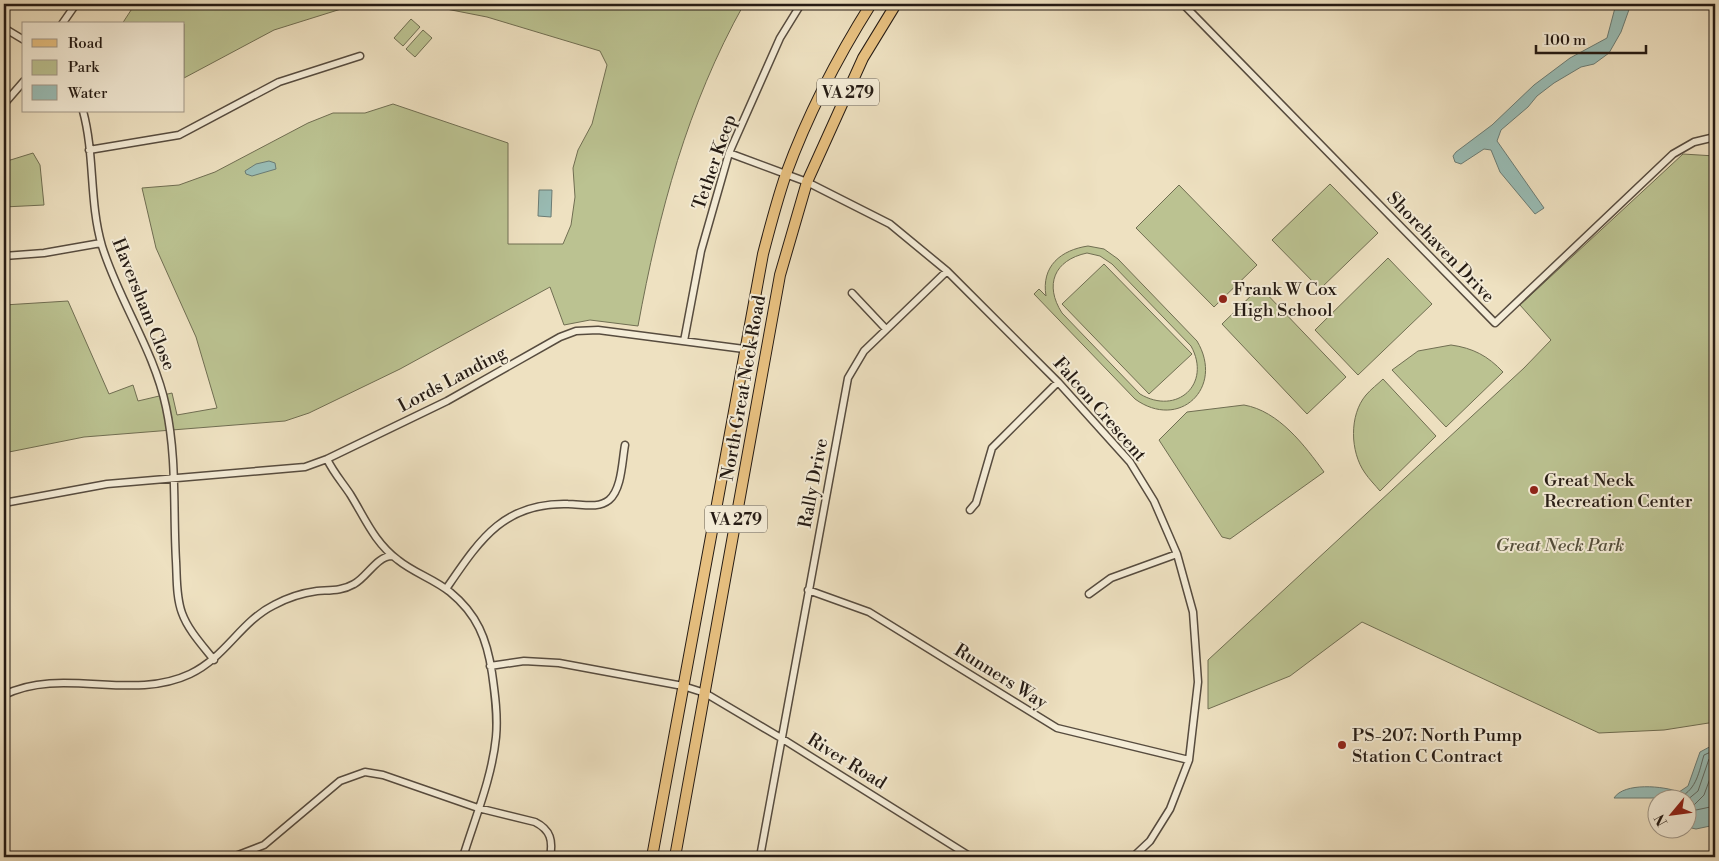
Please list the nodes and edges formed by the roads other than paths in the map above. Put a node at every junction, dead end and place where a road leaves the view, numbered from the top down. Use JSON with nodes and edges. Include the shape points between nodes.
{"nodes":[{"id":1,"x":76,"y":4,"type":"edge"},
{"id":2,"x":801,"y":4,"type":"edge"},
{"id":3,"x":871,"y":4,"type":"edge"},
{"id":4,"x":896,"y":4,"type":"edge"},
{"id":5,"x":1183,"y":4,"type":"edge"},
{"id":6,"x":63,"y":22,"type":"edge"},
{"id":7,"x":4,"y":28,"type":"edge"},
{"id":8,"x":22,"y":39,"type":"edge"},
{"id":9,"x":360,"y":56,"type":"dead end"},
{"id":10,"x":22,"y":83,"type":"edge"},
{"id":11,"x":4,"y":104,"type":"edge"},
{"id":12,"x":83,"y":112,"type":"edge"},
{"id":13,"x":1715,"y":137,"type":"edge"},
{"id":14,"x":89,"y":150,"type":"junction"},
{"id":15,"x":729,"y":153,"type":"junction"},
{"id":16,"x":786,"y":174,"type":"junction"},
{"id":17,"x":807,"y":182,"type":"junction"},
{"id":18,"x":101,"y":243,"type":"junction"},
{"id":19,"x":4,"y":256,"type":"edge"},
{"id":20,"x":947,"y":271,"type":"junction"},
{"id":21,"x":852,"y":293,"type":"dead end"},
{"id":22,"x":885,"y":328,"type":"junction"},
{"id":23,"x":684,"y":341,"type":"junction"},
{"id":24,"x":744,"y":349,"type":"junction"},
{"id":25,"x":1058,"y":382,"type":"junction"},
{"id":26,"x":625,"y":445,"type":"dead end"},
{"id":27,"x":327,"y":459,"type":"junction"},
{"id":28,"x":176,"y":478,"type":"junction"},
{"id":29,"x":4,"y":503,"type":"edge"},
{"id":30,"x":970,"y":510,"type":"dead end"},
{"id":31,"x":1177,"y":554,"type":"junction"},
{"id":32,"x":392,"y":556,"type":"junction"},
{"id":33,"x":446,"y":589,"type":"junction"},
{"id":34,"x":808,"y":590,"type":"junction"},
{"id":35,"x":1089,"y":594,"type":"dead end"},
{"id":36,"x":214,"y":660,"type":"junction"},
{"id":37,"x":490,"y":666,"type":"junction"},
{"id":38,"x":683,"y":686,"type":"junction"},
{"id":39,"x":705,"y":693,"type":"junction"},
{"id":40,"x":4,"y":695,"type":"edge"},
{"id":41,"x":781,"y":738,"type":"junction"},
{"id":42,"x":1189,"y":760,"type":"junction"},
{"id":43,"x":478,"y":808,"type":"junction"},
{"id":44,"x":233,"y":857,"type":"edge"},
{"id":45,"x":463,"y":857,"type":"edge"},
{"id":46,"x":550,"y":857,"type":"edge"},
{"id":47,"x":652,"y":857,"type":"edge"},
{"id":48,"x":675,"y":857,"type":"edge"},
{"id":49,"x":760,"y":857,"type":"edge"},
{"id":50,"x":971,"y":857,"type":"edge"},
{"id":51,"x":1133,"y":857,"type":"edge"}],
"edges":[{"from":1,"to":6,"type":"street"},
{"from":2,"to":15,"type":"street","name":"Tether Keep","via":[[780,38]]},
{"from":3,"to":16,"type":"main road","name":"North Great Neck Road","number":"VA 279","via":[[814,106]]},
{"from":4,"to":17,"type":"main road","name":"North Great Neck Road","number":"VA 279","via":[[863,58]]},
{"from":5,"to":13,"type":"street","name":"Shorehaven Drive","via":[[1494,324],[1673,154],[1694,142]]},
{"from":7,"to":8,"type":"street"},
{"from":9,"to":14,"type":"street","via":[[279,82],[179,135]]},
{"from":10,"to":11,"type":"street"},
{"from":12,"to":14,"type":"street","name":"Haversham Close"},
{"from":14,"to":18,"type":"street","name":"Haversham Close","via":[[92,196]]},
{"from":15,"to":16,"type":"street","name":"Falcon Crescent"},
{"from":15,"to":23,"type":"street","name":"Tether Keep","via":[[701,251]]},
{"from":16,"to":17,"type":"street","name":"Falcon Crescent"},
{"from":16,"to":24,"type":"main road","name":"North Great Neck Road","number":"VA 279","via":[[762,254]]},
{"from":17,"to":20,"type":"street","name":"Falcon Crescent","via":[[890,224]]},
{"from":17,"to":39,"type":"main road","name":"North Great Neck Road","number":"VA 279","via":[[780,275]]},
{"from":18,"to":19,"type":"street"},
{"from":18,"to":28,"type":"street","name":"Haversham Close","via":[[115,283],[160,384]]},
{"from":20,"to":22,"type":"street","name":"Rally Drive"},
{"from":20,"to":25,"type":"street","name":"Falcon Crescent"},
{"from":21,"to":22,"type":"street"},
{"from":22,"to":34,"type":"street","name":"Rally Drive","via":[[864,351],[848,378]]},
{"from":23,"to":24,"type":"street","name":"Lords Landing"},
{"from":23,"to":27,"type":"street","name":"Lords Landing","via":[[598,330],[570,333],[447,400]]},
{"from":24,"to":38,"type":"main road","name":"North Great Neck Road","number":"VA 279"},
{"from":25,"to":30,"type":"street","via":[[992,448],[976,503]]},
{"from":25,"to":31,"type":"street","name":"Falcon Crescent","via":[[1130,462],[1154,501]]},
{"from":26,"to":33,"type":"street","via":[[616,490],[610,499],[594,506],[537,506],[510,516],[478,543]]},
{"from":27,"to":28,"type":"street","name":"Lords Landing","via":[[291,470]]},
{"from":27,"to":32,"type":"street","via":[[371,533]]},
{"from":28,"to":29,"type":"street","via":[[107,484]]},
{"from":28,"to":36,"type":"street","name":"Haversham Close","via":[[174,522],[179,603],[186,623]]},
{"from":31,"to":35,"type":"street","via":[[1111,578]]},
{"from":31,"to":42,"type":"street","name":"Falcon Crescent","via":[[1193,612],[1198,682]]},
{"from":32,"to":33,"type":"street"},
{"from":32,"to":36,"type":"street","via":[[384,558],[362,579],[344,588],[300,594],[273,605],[254,618]]},
{"from":33,"to":37,"type":"street","via":[[478,622],[488,647]]},
{"from":34,"to":41,"type":"street","name":"Rally Drive"},
{"from":34,"to":42,"type":"street","name":"Runners Way","via":[[869,612],[1057,728]]},
{"from":36,"to":40,"type":"street","via":[[189,675],[163,683],[136,686],[37,684]]},
{"from":37,"to":38,"type":"street","name":"River Road","via":[[541,661]]},
{"from":37,"to":43,"type":"street","via":[[496,736],[491,768]]},
{"from":38,"to":39,"type":"street","name":"River Road"},
{"from":38,"to":47,"type":"main road","name":"North Great Neck Road","number":"VA 279"},
{"from":39,"to":41,"type":"street","name":"River Road"},
{"from":39,"to":48,"type":"main road","name":"North Great Neck Road","number":"VA 279"},
{"from":41,"to":49,"type":"street","name":"Rally Drive"},
{"from":41,"to":50,"type":"street","name":"River Road"},
{"from":42,"to":51,"type":"street","name":"Falcon Crescent","via":[[1170,809],[1150,841]]},
{"from":43,"to":44,"type":"street","via":[[383,775],[356,774],[340,781],[264,845]]},
{"from":43,"to":45,"type":"street"},
{"from":43,"to":46,"type":"street","via":[[542,826],[552,842]]}]}
